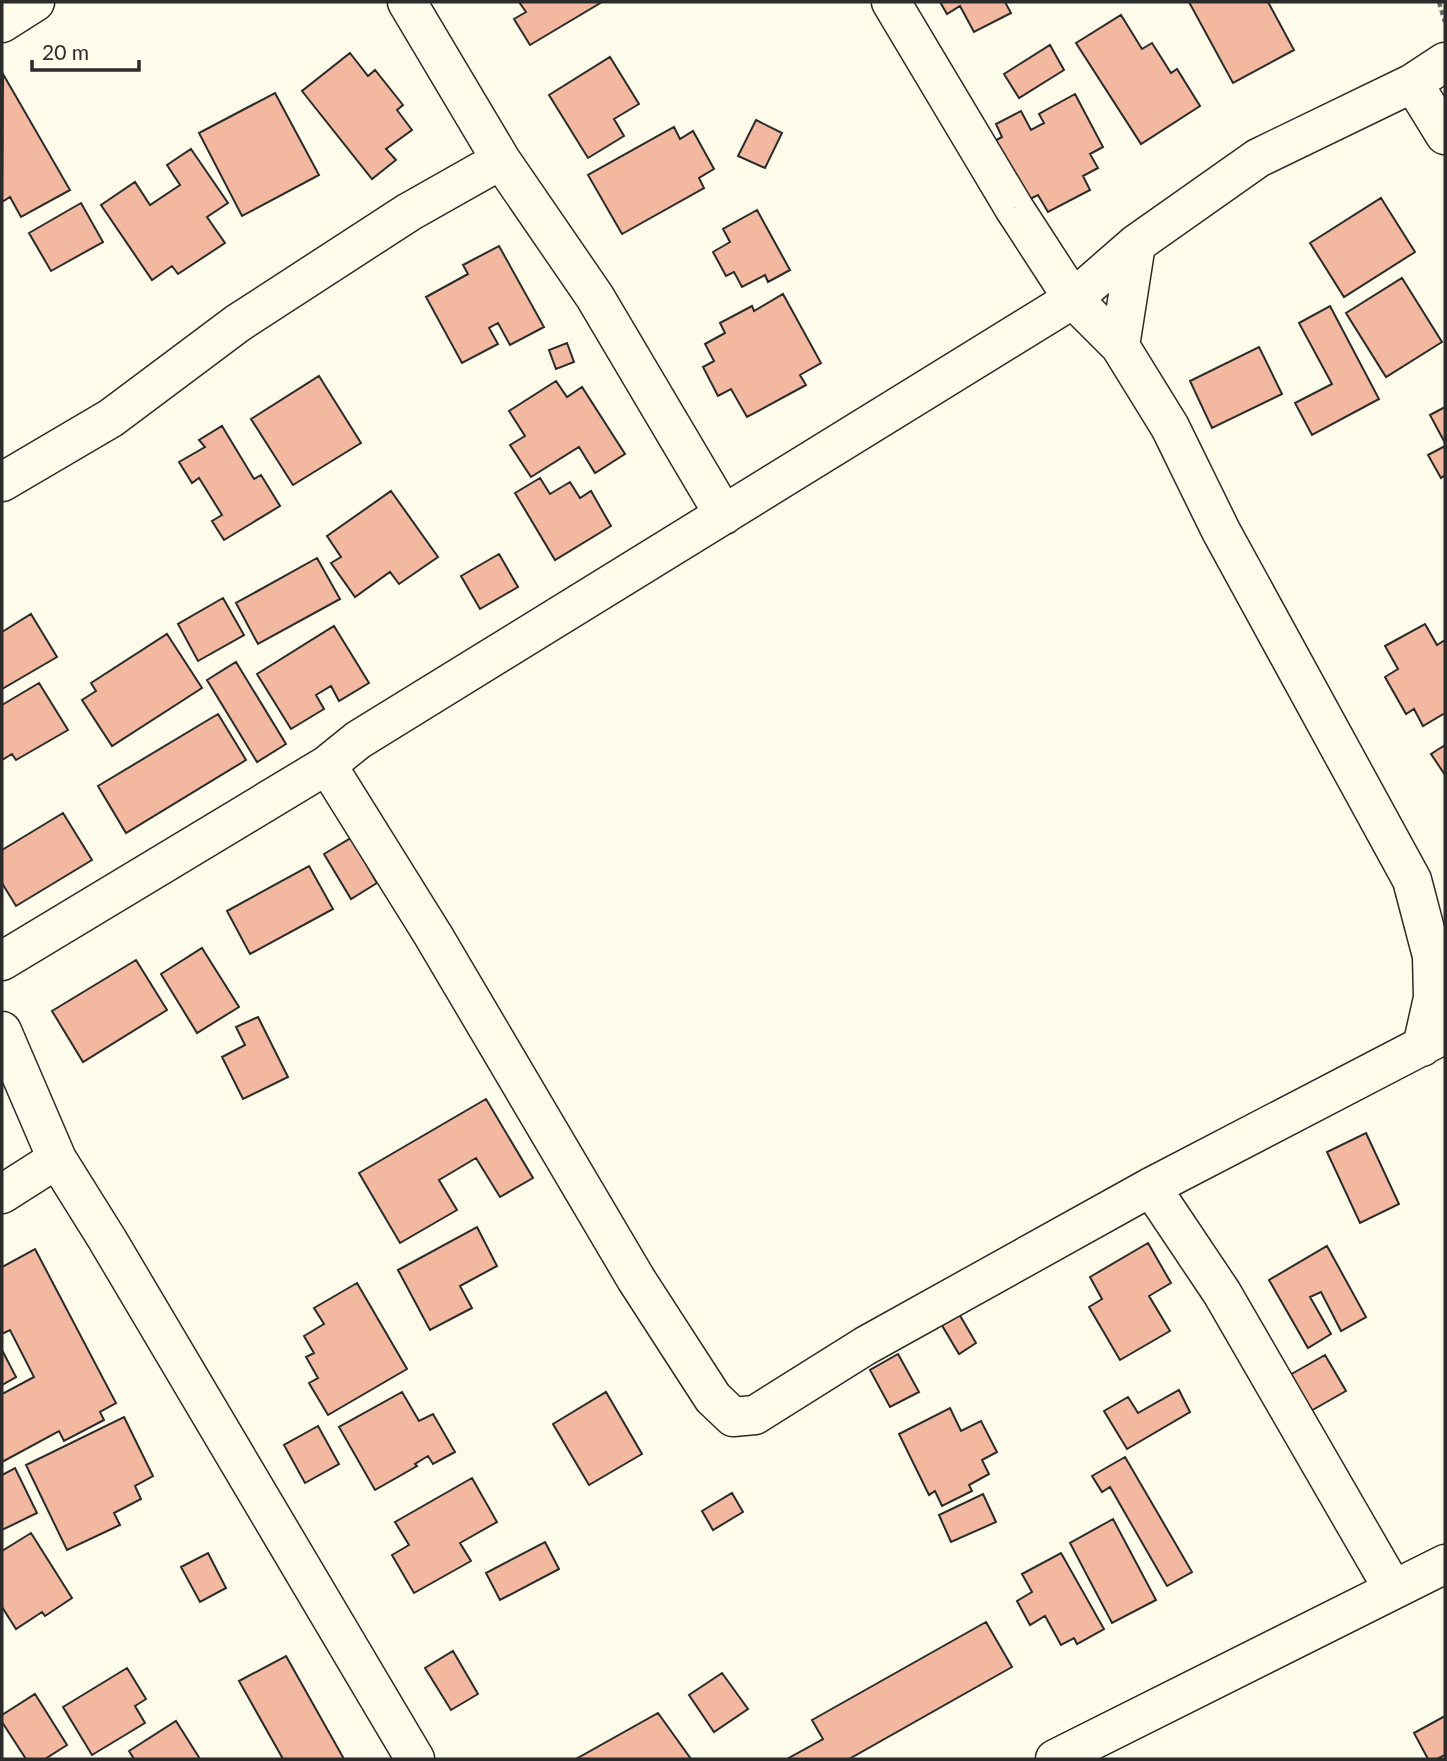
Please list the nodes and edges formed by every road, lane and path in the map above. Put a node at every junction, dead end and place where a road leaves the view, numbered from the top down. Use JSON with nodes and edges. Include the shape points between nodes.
{"nodes":[{"id":1,"x":35,"y":2,"type":"edge"},
{"id":2,"x":407,"y":2,"type":"edge"},
{"id":3,"x":891,"y":2,"type":"edge"},
{"id":4,"x":1439,"y":2,"type":"edge"},
{"id":5,"x":1445,"y":22,"type":"edge"},
{"id":6,"x":2,"y":23,"type":"edge"},
{"id":7,"x":1445,"y":62,"type":"edge"},
{"id":8,"x":1413,"y":83,"type":"junction"},
{"id":9,"x":1445,"y":135,"type":"edge"},
{"id":10,"x":501,"y":160,"type":"junction"},
{"id":11,"x":1136,"y":244,"type":"junction"},
{"id":12,"x":1073,"y":299,"type":"junction"},
{"id":13,"x":1120,"y":346,"type":"junction"},
{"id":14,"x":2,"y":482,"type":"edge"},
{"id":15,"x":724,"y":515,"type":"junction"},
{"id":16,"x":327,"y":765,"type":"junction"},
{"id":17,"x":2,"y":961,"type":"edge"},
{"id":18,"x":2,"y":1031,"type":"edge"},
{"id":19,"x":1434,"y":1041,"type":"edge"},
{"id":20,"x":57,"y":1159,"type":"junction"},
{"id":21,"x":1151,"y":1187,"type":"junction"},
{"id":22,"x":2,"y":1194,"type":"edge"},
{"id":23,"x":1445,"y":1564,"type":"edge"},
{"id":24,"x":1393,"y":1589,"type":"junction"},
{"id":25,"x":415,"y":1759,"type":"edge"},
{"id":26,"x":1055,"y":1759,"type":"edge"}],
"edges":[{"from":1,"to":6,"type":"street"},
{"from":2,"to":10,"type":"street"},
{"from":3,"to":12,"type":"street"},
{"from":4,"to":5,"type":"path"},
{"from":7,"to":8,"type":"street"},
{"from":8,"to":9,"type":"street"},
{"from":8,"to":11,"type":"street","via":[[1258,158]]},
{"from":10,"to":14,"type":"street","via":[[409,212],[238,323],[111,418]]},
{"from":10,"to":15,"type":"street","via":[[596,298]]},
{"from":11,"to":12,"type":"street"},
{"from":11,"to":13,"type":"street"},
{"from":12,"to":13,"type":"street"},
{"from":12,"to":15,"type":"street"},
{"from":13,"to":19,"type":"street","via":[[1170,427],[1220,531],[1412,880],[1432,956]]},
{"from":15,"to":16,"type":"street","via":[[358,740]]},
{"from":16,"to":17,"type":"street"},
{"from":16,"to":21,"type":"street","via":[[433,934],[636,1279],[713,1398],[733,1417],[755,1415],[865,1346]]},
{"from":18,"to":20,"type":"street"},
{"from":19,"to":21,"type":"street"},
{"from":20,"to":22,"type":"street"},
{"from":20,"to":25,"type":"street"},
{"from":21,"to":24,"type":"street","via":[[1222,1293]]},
{"from":23,"to":24,"type":"street"},
{"from":24,"to":26,"type":"street"}]}
